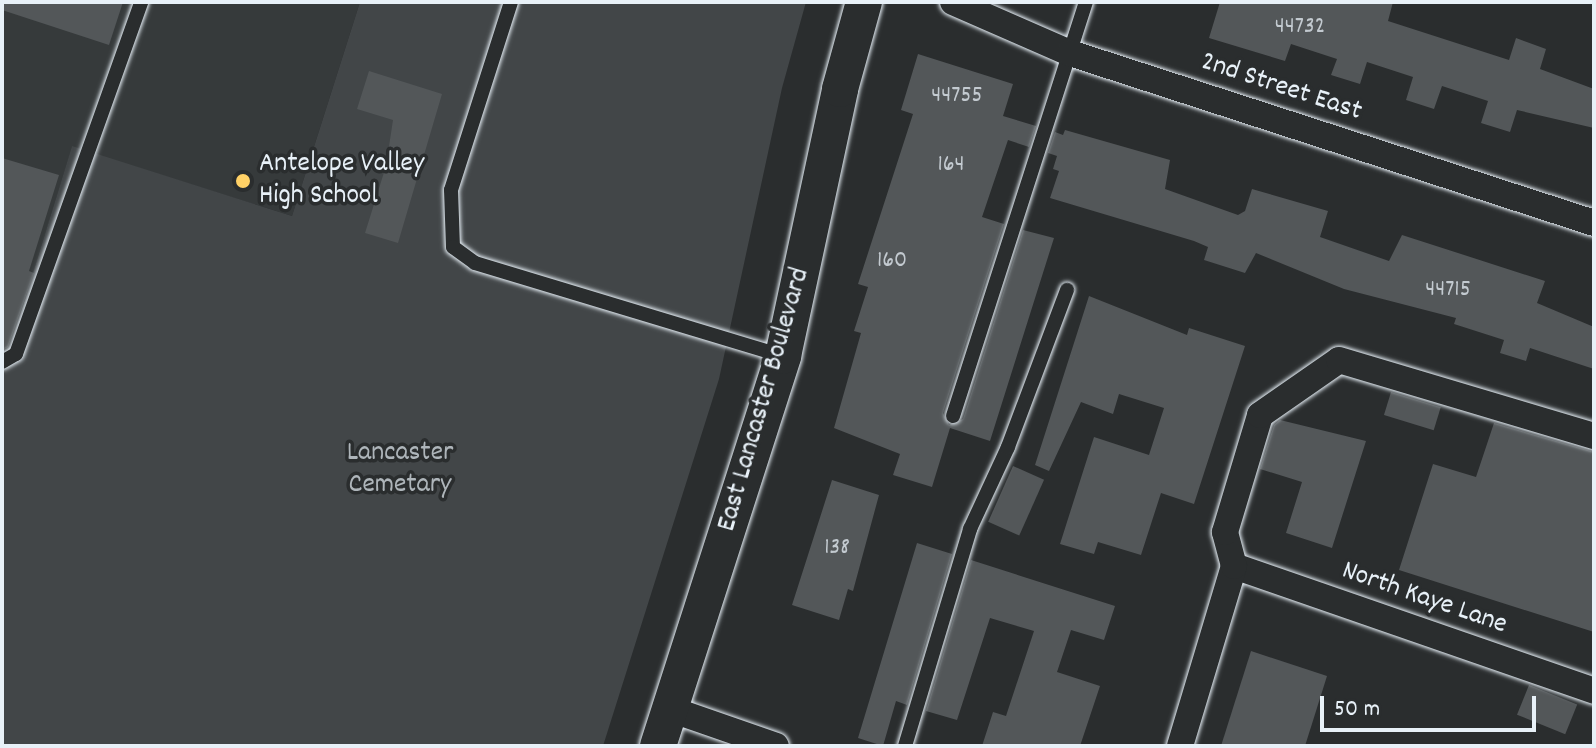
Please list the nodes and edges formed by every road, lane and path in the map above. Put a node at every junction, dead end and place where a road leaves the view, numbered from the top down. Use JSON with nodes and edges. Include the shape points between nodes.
{"nodes":[{"id":1,"x":141,"y":2,"type":"edge"},
{"id":2,"x":511,"y":2,"type":"edge"},
{"id":3,"x":864,"y":2,"type":"edge"},
{"id":4,"x":953,"y":2,"type":"edge"},
{"id":5,"x":1086,"y":2,"type":"edge"},
{"id":6,"x":1070,"y":53,"type":"junction"},
{"id":7,"x":1594,"y":223,"type":"edge"},
{"id":8,"x":1067,"y":290,"type":"dead end"},
{"id":9,"x":783,"y":356,"type":"junction"},
{"id":10,"x":2,"y":362,"type":"edge"},
{"id":11,"x":953,"y":416,"type":"dead end"},
{"id":12,"x":1594,"y":436,"type":"edge"},
{"id":13,"x":1234,"y":566,"type":"junction"},
{"id":14,"x":1594,"y":691,"type":"edge"},
{"id":15,"x":670,"y":709,"type":"junction"},
{"id":16,"x":658,"y":746,"type":"edge"},
{"id":17,"x":776,"y":746,"type":"edge"},
{"id":18,"x":905,"y":746,"type":"edge"},
{"id":19,"x":1180,"y":746,"type":"edge"}],
"edges":[{"from":1,"to":10,"type":"lane","via":[[16,354]]},
{"from":2,"to":9,"type":"lane","via":[[451,190],[453,247],[475,263]]},
{"from":3,"to":9,"type":"main road","name":"East Lancaster Boulevard"},
{"from":4,"to":6,"type":"street","name":"2nd Street East"},
{"from":5,"to":6,"type":"lane"},
{"from":6,"to":7,"type":"street","name":"2nd Street East"},
{"from":6,"to":11,"type":"lane"},
{"from":8,"to":18,"type":"lane","via":[[1008,447],[970,529]]},
{"from":9,"to":15,"type":"main road","name":"East Lancaster Boulevard"},
{"from":12,"to":13,"type":"street","via":[[1339,360],[1260,415],[1225,532]]},
{"from":13,"to":14,"type":"street","name":"North Kaye Lane"},
{"from":13,"to":19,"type":"street"},
{"from":15,"to":16,"type":"main road","name":"East Lancaster Boulevard"},
{"from":15,"to":17,"type":"street"}]}
